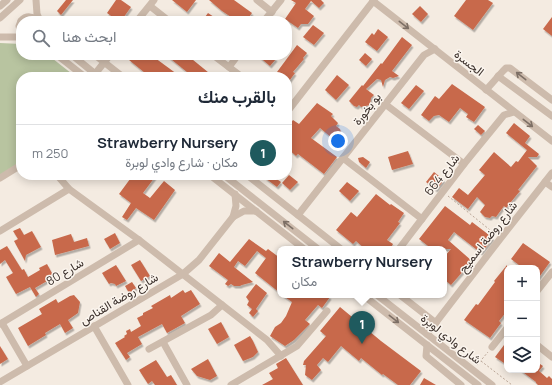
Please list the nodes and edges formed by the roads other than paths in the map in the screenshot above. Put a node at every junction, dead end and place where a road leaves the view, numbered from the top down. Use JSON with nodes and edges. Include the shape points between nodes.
{"nodes":[{"id":1,"x":7,"y":0,"type":"edge"},
{"id":2,"x":20,"y":0,"type":"edge"},
{"id":3,"x":36,"y":0,"type":"edge"},
{"id":4,"x":257,"y":0,"type":"edge"},
{"id":5,"x":281,"y":0,"type":"edge"},
{"id":6,"x":374,"y":0,"type":"edge"},
{"id":7,"x":152,"y":3,"type":"edge"},
{"id":8,"x":0,"y":6,"type":"edge"},
{"id":9,"x":272,"y":12,"type":"junction"},
{"id":10,"x":38,"y":16,"type":"edge"},
{"id":11,"x":142,"y":16,"type":"edge"},
{"id":12,"x":164,"y":16,"type":"edge"},
{"id":13,"x":268,"y":16,"type":"edge"},
{"id":14,"x":0,"y":18,"type":"edge"},
{"id":15,"x":16,"y":36,"type":"edge"},
{"id":16,"x":0,"y":37,"type":"edge"},
{"id":17,"x":427,"y":43,"type":"junction"},
{"id":18,"x":435,"y":49,"type":"junction"},
{"id":19,"x":424,"y":55,"type":"junction"},
{"id":20,"x":63,"y":60,"type":"edge"},
{"id":21,"x":78,"y":60,"type":"edge"},
{"id":22,"x":101,"y":60,"type":"edge"},
{"id":23,"x":220,"y":60,"type":"edge"},
{"id":24,"x":234,"y":60,"type":"edge"},
{"id":25,"x":104,"y":62,"type":"junction"},
{"id":26,"x":229,"y":67,"type":"junction"},
{"id":27,"x":78,"y":72,"type":"edge"},
{"id":28,"x":92,"y":72,"type":"edge"},
{"id":29,"x":99,"y":72,"type":"edge"},
{"id":30,"x":117,"y":72,"type":"edge"},
{"id":31,"x":236,"y":72,"type":"edge"},
{"id":32,"x":498,"y":76,"type":"junction"},
{"id":33,"x":486,"y":90,"type":"junction"},
{"id":34,"x":552,"y":100,"type":"edge"},
{"id":35,"x":385,"y":104,"type":"junction"},
{"id":36,"x":504,"y":104,"type":"junction"},
{"id":37,"x":292,"y":106,"type":"edge"},
{"id":38,"x":514,"y":112,"type":"junction"},
{"id":39,"x":504,"y":115,"type":"junction"},
{"id":40,"x":552,"y":116,"type":"edge"},
{"id":41,"x":552,"y":141,"type":"edge"},
{"id":42,"x":343,"y":158,"type":"junction"},
{"id":43,"x":464,"y":164,"type":"junction"},
{"id":44,"x":16,"y":169,"type":"edge"},
{"id":45,"x":552,"y":173,"type":"edge"},
{"id":46,"x":0,"y":178,"type":"edge"},
{"id":47,"x":61,"y":180,"type":"edge"},
{"id":48,"x":217,"y":180,"type":"edge"},
{"id":49,"x":230,"y":180,"type":"edge"},
{"id":50,"x":253,"y":180,"type":"edge"},
{"id":51,"x":546,"y":182,"type":"junction"},
{"id":52,"x":552,"y":187,"type":"edge"},
{"id":53,"x":69,"y":189,"type":"junction"},
{"id":54,"x":235,"y":194,"type":"junction"},
{"id":55,"x":256,"y":210,"type":"junction"},
{"id":56,"x":298,"y":215,"type":"junction"},
{"id":57,"x":233,"y":217,"type":"junction"},
{"id":58,"x":422,"y":219,"type":"junction"},
{"id":59,"x":0,"y":231,"type":"edge"},
{"id":60,"x":139,"y":240,"type":"junction"},
{"id":61,"x":300,"y":246,"type":"edge"},
{"id":62,"x":314,"y":246,"type":"edge"},
{"id":63,"x":337,"y":246,"type":"edge"},
{"id":64,"x":401,"y":246,"type":"edge"},
{"id":65,"x":552,"y":272,"type":"edge"},
{"id":66,"x":182,"y":274,"type":"junction"},
{"id":67,"x":540,"y":287,"type":"edge"},
{"id":68,"x":367,"y":298,"type":"edge"},
{"id":69,"x":381,"y":298,"type":"edge"},
{"id":70,"x":404,"y":298,"type":"edge"},
{"id":71,"x":222,"y":305,"type":"junction"},
{"id":72,"x":327,"y":311,"type":"dead end"},
{"id":73,"x":436,"y":323,"type":"junction"},
{"id":74,"x":1,"y":324,"type":"edge"},
{"id":75,"x":94,"y":326,"type":"junction"},
{"id":76,"x":504,"y":332,"type":"edge"},
{"id":77,"x":427,"y":334,"type":"junction"},
{"id":78,"x":163,"y":342,"type":"junction"},
{"id":79,"x":427,"y":345,"type":"junction"},
{"id":80,"x":492,"y":347,"type":"road end"},
{"id":81,"x":540,"y":347,"type":"edge"},
{"id":82,"x":149,"y":349,"type":"dead end"},
{"id":83,"x":281,"y":356,"type":"junction"},
{"id":84,"x":552,"y":357,"type":"edge"},
{"id":85,"x":28,"y":366,"type":"junction"},
{"id":86,"x":0,"y":382,"type":"edge"},
{"id":87,"x":128,"y":385,"type":"edge"},
{"id":88,"x":187,"y":385,"type":"edge"},
{"id":89,"x":231,"y":385,"type":"edge"},
{"id":90,"x":462,"y":385,"type":"edge"},
{"id":91,"x":478,"y":385,"type":"edge"},
{"id":92,"x":492,"y":385,"type":"edge"}],
"edges":[{"from":1,"to":8,"type":"street"},
{"from":2,"to":14,"type":"street"},
{"from":3,"to":10,"type":"street"},
{"from":4,"to":9,"type":"street"},
{"from":5,"to":9,"type":"street"},
{"from":6,"to":17,"type":"street","name":"الجسرة","one_way":true},
{"from":6,"to":37,"type":"street"},
{"from":7,"to":11,"type":"street"},
{"from":7,"to":12,"type":"street"},
{"from":9,"to":13,"type":"street"},
{"from":15,"to":16,"type":"street"},
{"from":17,"to":18,"type":"street","name":"الجسرة"},
{"from":17,"to":19,"type":"street","name":"بو بخورة"},
{"from":18,"to":19,"type":"street","name":"بو بخورة"},
{"from":18,"to":33,"type":"street","name":"الجسرة"},
{"from":19,"to":35,"type":"street","name":"بو بخورة"},
{"from":20,"to":27,"type":"street"},
{"from":21,"to":28,"type":"street"},
{"from":22,"to":25,"type":"street"},
{"from":23,"to":26,"type":"street"},
{"from":24,"to":26,"type":"street"},
{"from":25,"to":29,"type":"street"},
{"from":25,"to":30,"type":"street"},
{"from":26,"to":31,"type":"street"},
{"from":32,"to":33,"type":"street"},
{"from":34,"to":32,"type":"street","one_way":true,"via":[[510,68],[506,68]]},
{"from":32,"to":40,"type":"street"},
{"from":33,"to":36,"type":"street","name":"الجسرة"},
{"from":35,"to":42,"type":"street","name":"بو بخورة"},
{"from":35,"to":43,"type":"street"},
{"from":36,"to":38,"type":"street","name":"الجسرة"},
{"from":36,"to":39,"type":"street"},
{"from":38,"to":39,"type":"street"},
{"from":38,"to":41,"type":"street","name":"الجسرة","one_way":true},
{"from":39,"to":43,"type":"street","name":"شارع 664"},
{"from":42,"to":56,"type":"street","name":"بو بخورة"},
{"from":42,"to":58,"type":"street"},
{"from":43,"to":58,"type":"street","name":"شارع 664"},
{"from":44,"to":46,"type":"street"},
{"from":45,"to":51,"type":"street","name":"شارع روضة اسميح"},
{"from":47,"to":53,"type":"street"},
{"from":48,"to":54,"type":"street"},
{"from":62,"to":49,"type":"street","one_way":true},
{"from":50,"to":56,"type":"street"},
{"from":51,"to":52,"type":"street"},
{"from":51,"to":73,"type":"street","name":"شارع روضة اسميح"},
{"from":53,"to":59,"type":"street"},
{"from":53,"to":60,"type":"street"},
{"from":54,"to":55,"type":"street"},
{"from":54,"to":57,"type":"street","via":[[236,206]]},
{"from":55,"to":57,"type":"street","via":[[244,211]]},
{"from":55,"to":61,"type":"street"},
{"from":56,"to":63,"type":"street"},
{"from":57,"to":66,"type":"street","name":"شارع روضة القناص","via":[[199,260]]},
{"from":58,"to":64,"type":"street","name":"شارع 664"},
{"from":60,"to":66,"type":"street"},
{"from":60,"to":74,"type":"street","name":"شارع 80"},
{"from":65,"to":67,"type":"street"},
{"from":66,"to":71,"type":"street"},
{"from":66,"to":75,"type":"street","name":"شارع روضة القناص"},
{"from":68,"to":79,"type":"street","name":"شارع وادي لوبرة","one_way":true},
{"from":69,"to":77,"type":"street","name":"شارع وادي لوبرة"},
{"from":70,"to":73,"type":"street","name":"شارع وادي لوبرة"},
{"from":71,"to":78,"type":"street","via":[[211,315]]},
{"from":71,"to":83,"type":"street","via":[[266,340]]},
{"from":72,"to":83,"type":"street","via":[[297,346]]},
{"from":73,"to":77,"type":"street","name":"شارع روضة اسميح"},
{"from":74,"to":85,"type":"street","name":"شارع 80"},
{"from":75,"to":85,"type":"street","name":"شارع روضة القناص"},
{"from":75,"to":87,"type":"street"},
{"from":76,"to":80,"type":"street"},
{"from":77,"to":92,"type":"street","name":"شارع وادي لوبرة"},
{"from":78,"to":82,"type":"street"},
{"from":78,"to":88,"type":"street"},
{"from":79,"to":90,"type":"street","via":[[426,356]]},
{"from":79,"to":91,"type":"street","name":"شارع وادي لوبرة"},
{"from":81,"to":84,"type":"street"},
{"from":83,"to":89,"type":"street"},
{"from":85,"to":86,"type":"street","name":"شارع روضة القناص"}]}
